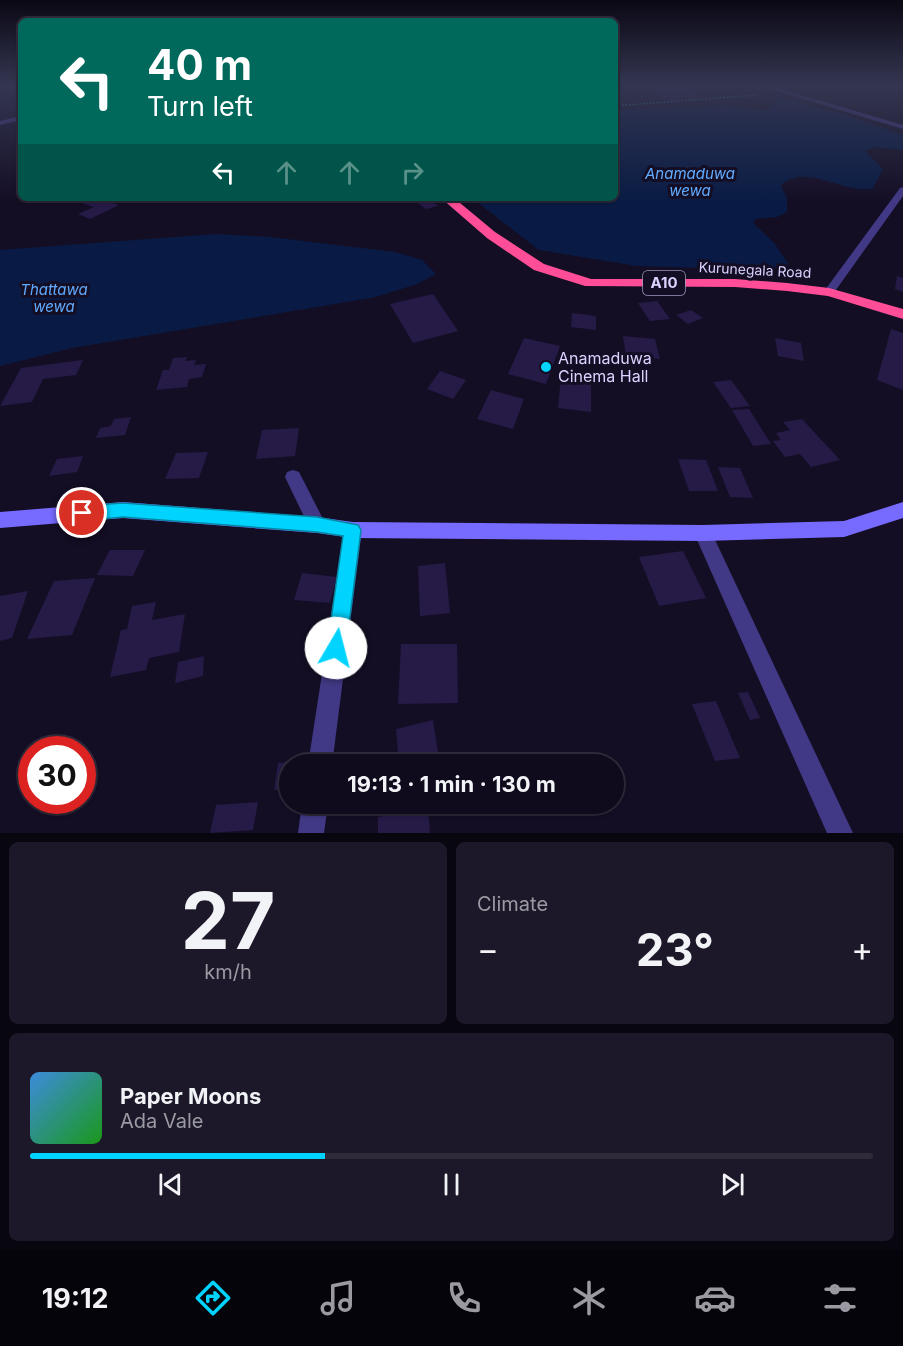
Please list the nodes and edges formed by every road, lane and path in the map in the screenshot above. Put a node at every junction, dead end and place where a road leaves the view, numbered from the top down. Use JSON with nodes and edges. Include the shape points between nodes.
{"nodes":[{"id":1,"x":903,"y":190,"type":"edge"},
{"id":2,"x":451,"y":201,"type":"edge"},
{"id":3,"x":829,"y":292,"type":"junction"},
{"id":4,"x":903,"y":314,"type":"edge"},
{"id":5,"x":293,"y":477,"type":"dead end"},
{"id":6,"x":903,"y":510,"type":"edge"},
{"id":7,"x":0,"y":520,"type":"edge"},
{"id":8,"x":317,"y":525,"type":"junction"},
{"id":9,"x":352,"y":530,"type":"junction"},
{"id":10,"x":703,"y":532,"type":"junction"},
{"id":11,"x":321,"y":754,"type":"edge"},
{"id":12,"x":314,"y":814,"type":"edge"},
{"id":13,"x":311,"y":833,"type":"edge"},
{"id":14,"x":840,"y":833,"type":"edge"}],
"edges":[{"from":1,"to":3,"type":"street"},
{"from":2,"to":3,"type":"highway","name":"Kurunegala Road","number":"A10","via":[[491,235],[539,267],[590,283],[735,283]]},
{"from":3,"to":4,"type":"highway","name":"Kurunegala Road","number":"A10"},
{"from":5,"to":8,"type":"street"},
{"from":6,"to":10,"type":"street","via":[[844,529]]},
{"from":7,"to":8,"type":"street","via":[[123,510]]},
{"from":8,"to":9,"type":"street"},
{"from":9,"to":10,"type":"street"},
{"from":9,"to":11,"type":"street"},
{"from":10,"to":14,"type":"street"},
{"from":12,"to":13,"type":"street"}]}
